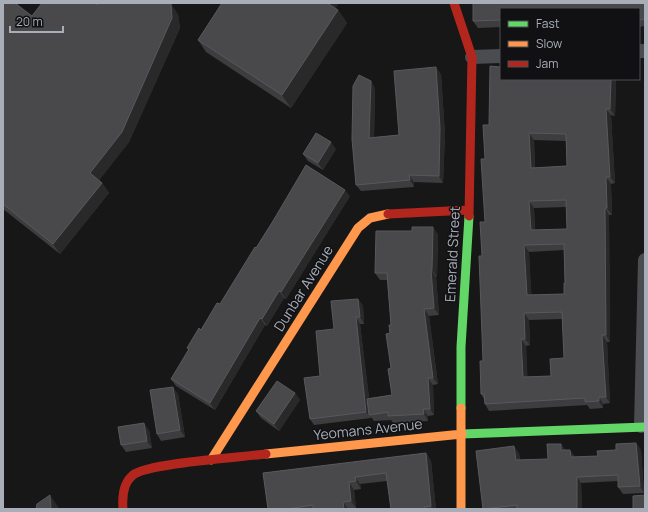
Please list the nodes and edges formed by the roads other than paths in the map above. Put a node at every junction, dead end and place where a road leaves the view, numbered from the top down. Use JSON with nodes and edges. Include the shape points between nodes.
{"nodes":[{"id":1,"x":454,"y":3,"type":"edge"},
{"id":2,"x":500,"y":56,"type":"edge"},
{"id":3,"x":472,"y":57,"type":"junction"},
{"id":4,"x":469,"y":210,"type":"junction"},
{"id":5,"x":645,"y":260,"type":"edge"},
{"id":6,"x":643,"y":427,"type":"edge"},
{"id":7,"x":461,"y":434,"type":"junction"},
{"id":8,"x":211,"y":460,"type":"junction"},
{"id":9,"x":123,"y":509,"type":"edge"},
{"id":10,"x":461,"y":509,"type":"edge"}],
"edges":[{"from":1,"to":3,"type":"street","name":"Emerald Street"},
{"from":2,"to":3,"type":"street"},
{"from":3,"to":4,"type":"street","name":"Emerald Street"},
{"from":4,"to":7,"type":"street","name":"Emerald Street","via":[[462,347]]},
{"from":4,"to":8,"type":"street","name":"Dunbar Avenue","via":[[384,214],[370,218],[358,228]]},
{"from":5,"to":6,"type":"street"},
{"from":6,"to":7,"type":"street","name":"Yeomans Avenue"},
{"from":7,"to":8,"type":"street","name":"Yeomans Avenue"},
{"from":7,"to":10,"type":"street","name":"Emerald Street"},
{"from":8,"to":9,"type":"street","name":"Yeomans Avenue","via":[[136,472],[124,488]]}]}
